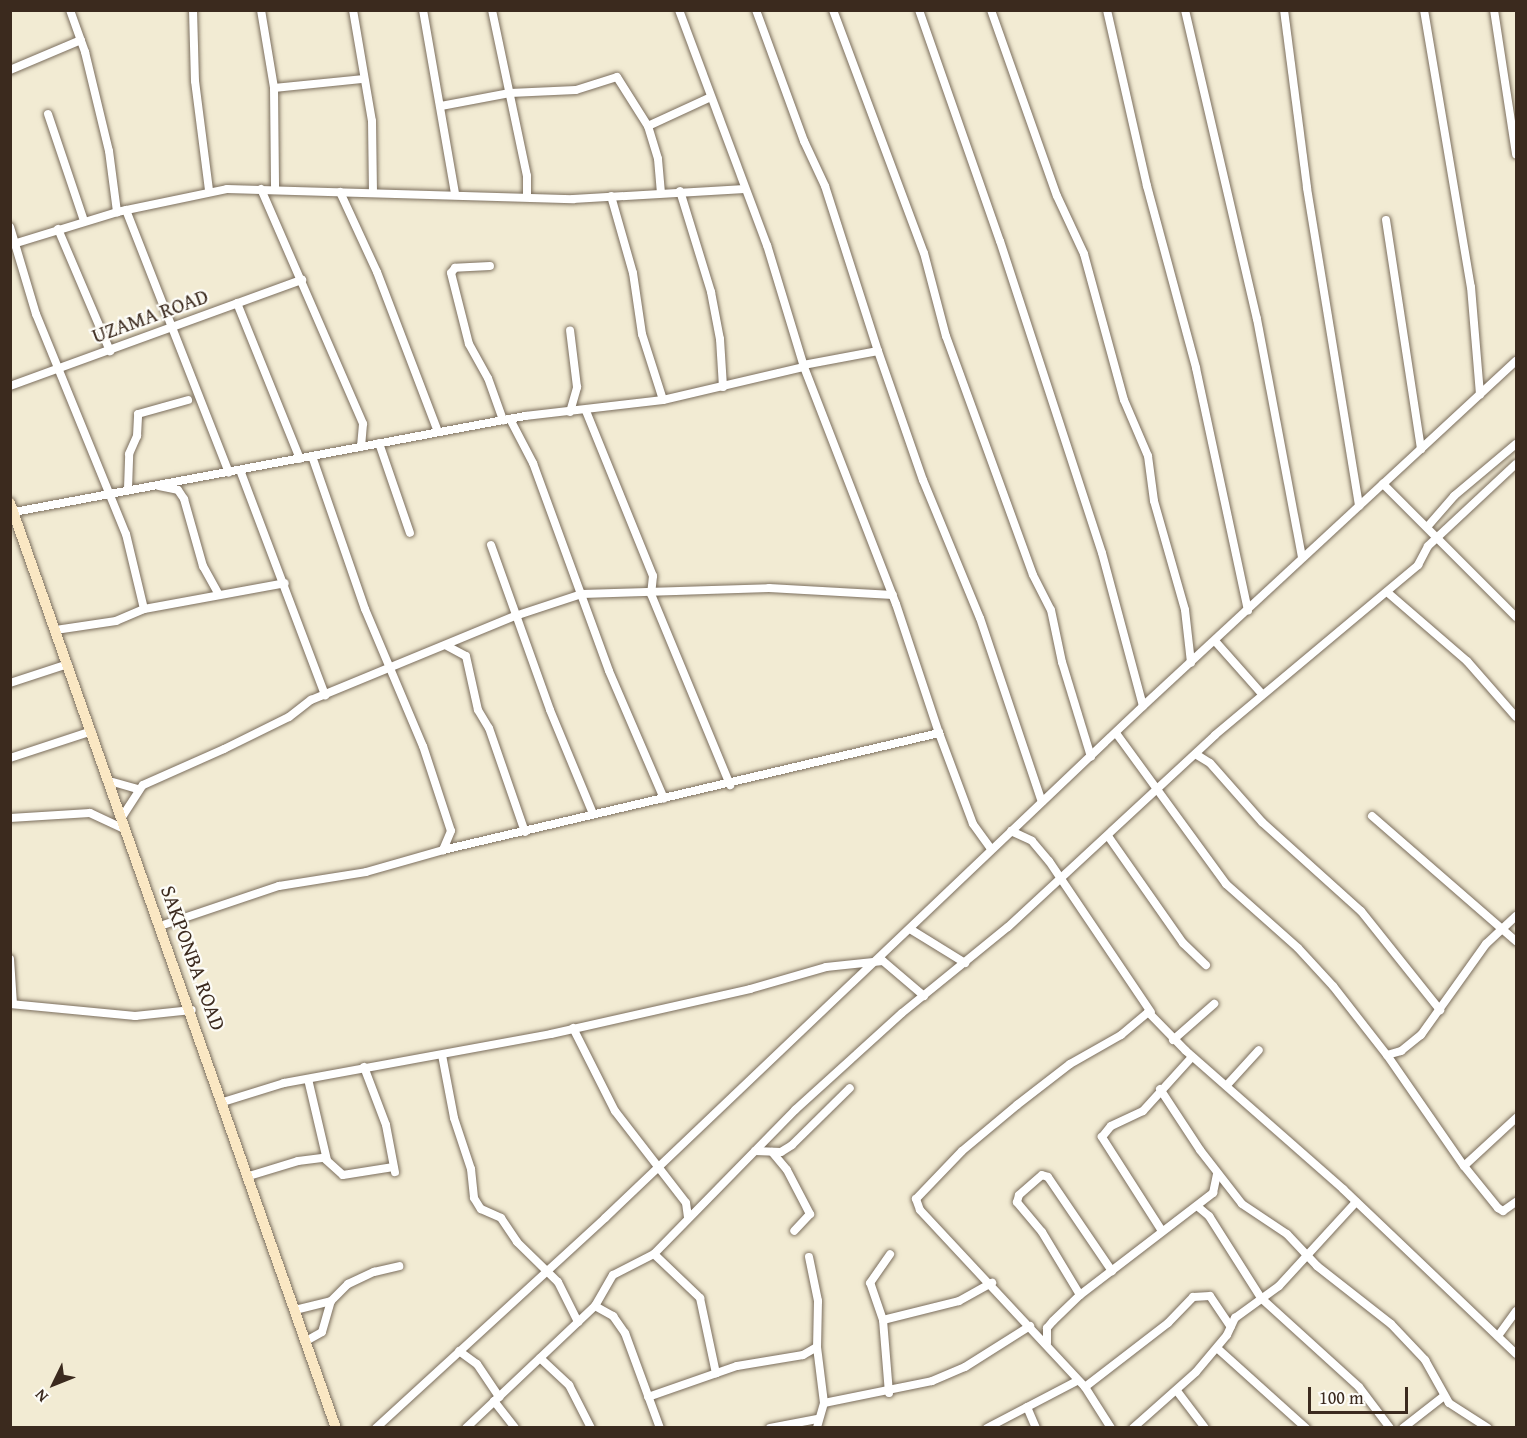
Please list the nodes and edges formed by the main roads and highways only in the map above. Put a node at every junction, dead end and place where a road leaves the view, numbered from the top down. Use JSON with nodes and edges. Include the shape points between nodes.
{"nodes":[{"id":1,"x":12,"y":507,"type":"edge"},
{"id":2,"x":336,"y":1428,"type":"edge"}],
"edges":[{"from":1,"to":2,"type":"main road","name":"SAKPONBA ROAD"}]}
